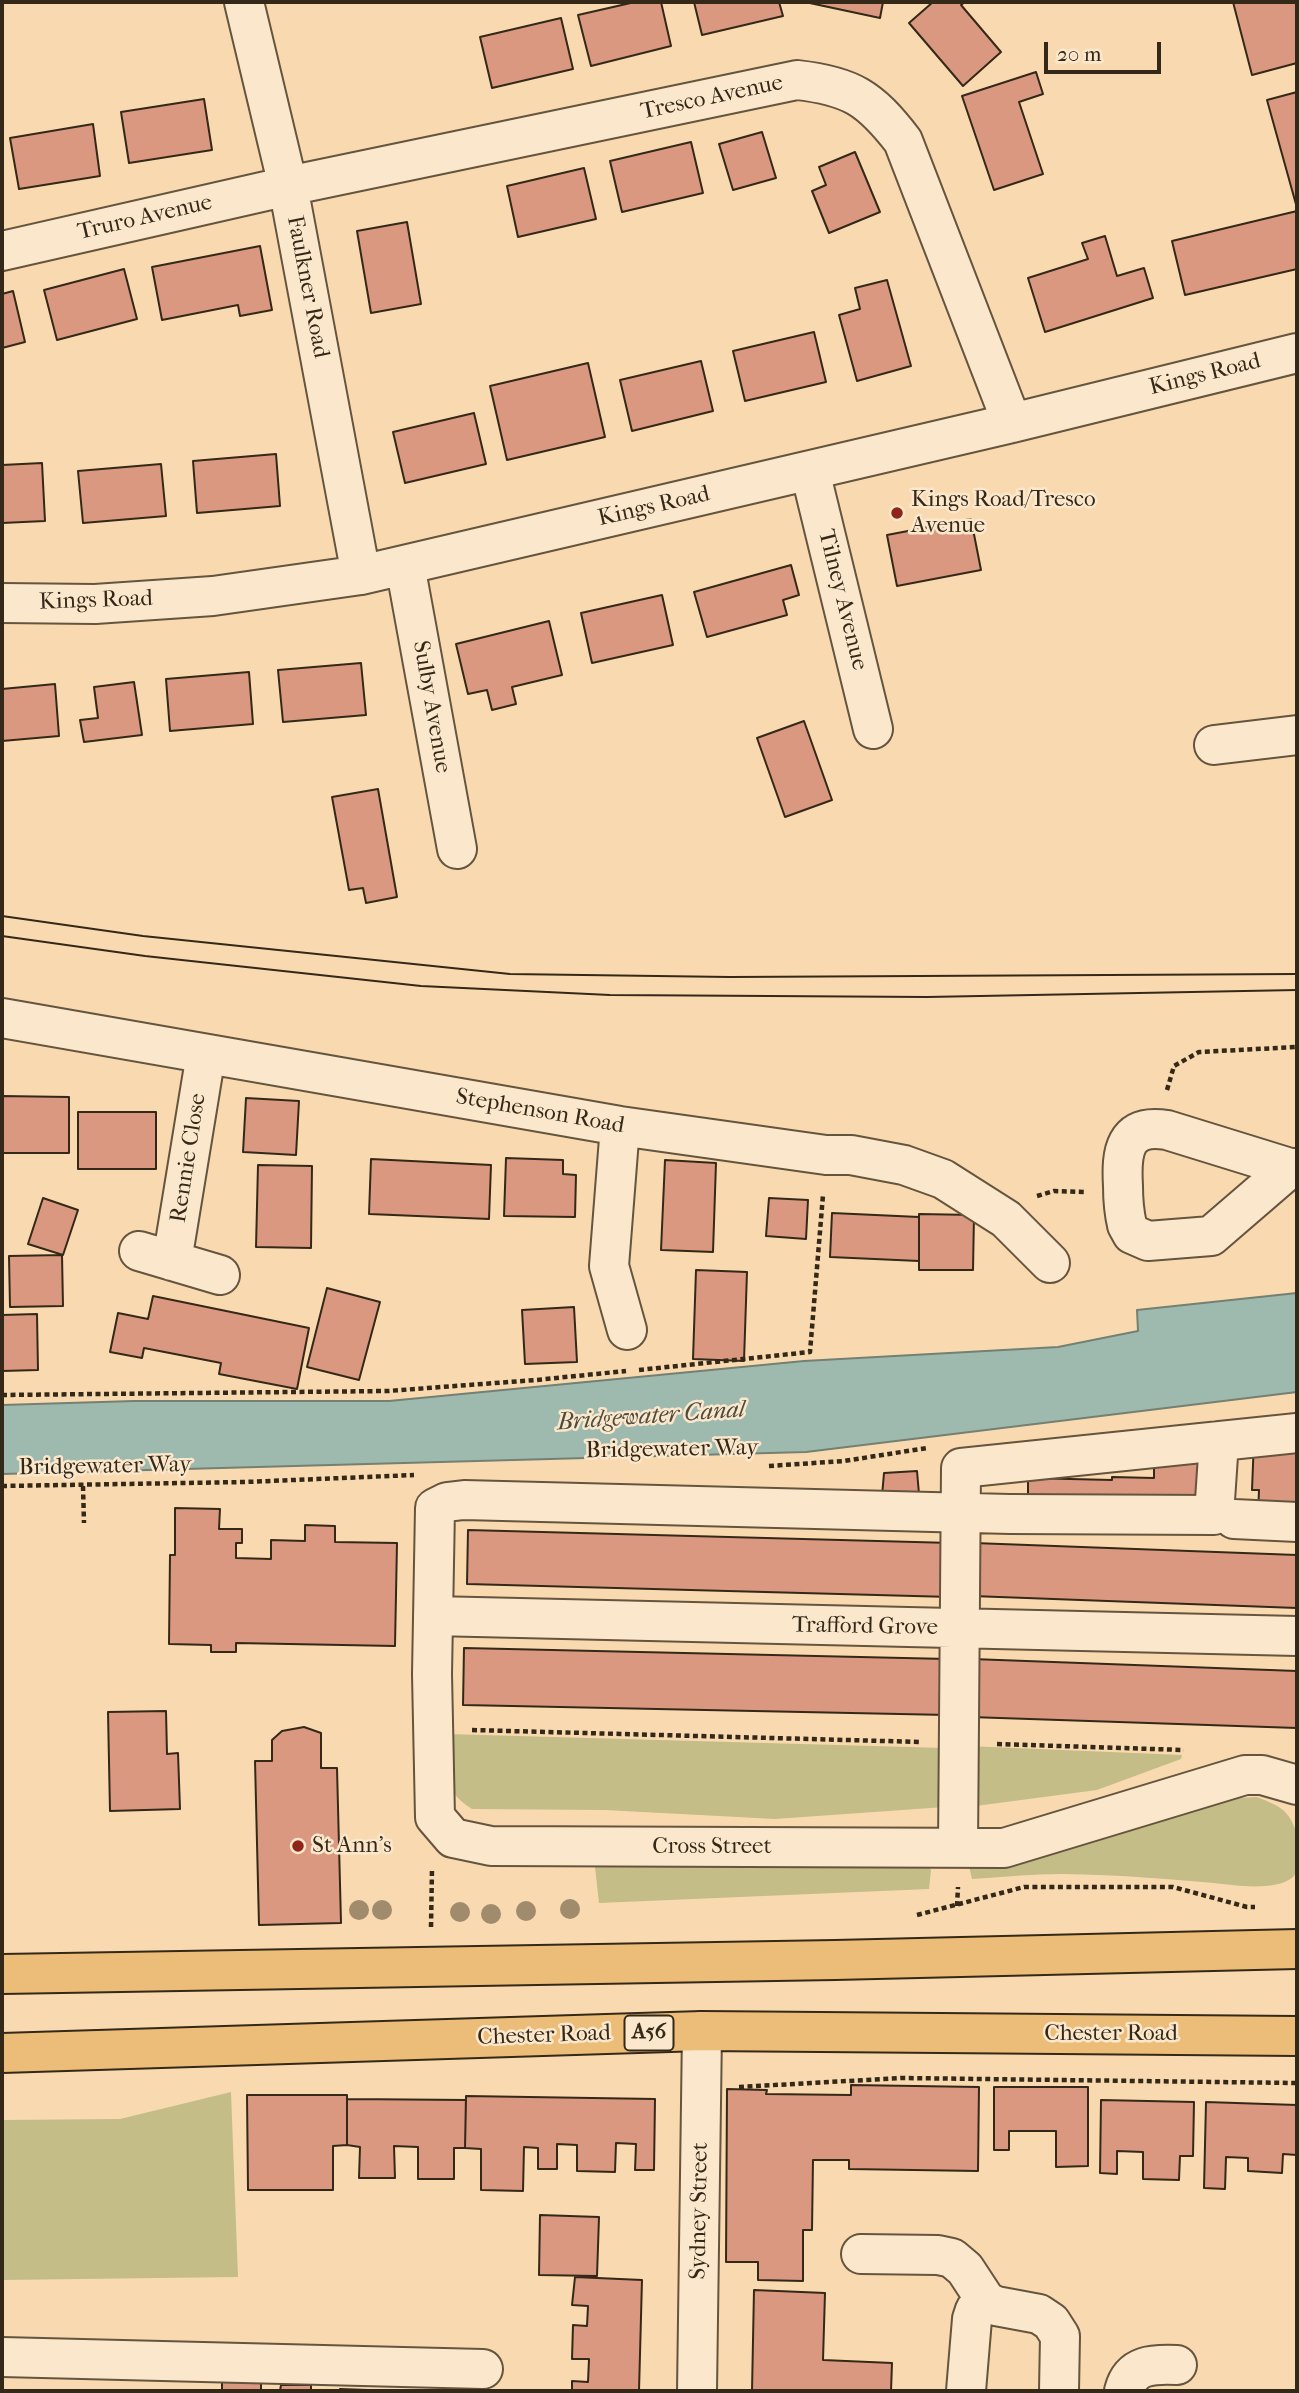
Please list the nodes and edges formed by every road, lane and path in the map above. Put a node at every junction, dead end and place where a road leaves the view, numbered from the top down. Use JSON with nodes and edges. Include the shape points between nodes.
{"nodes":[{"id":1,"x":244,"y":2,"type":"edge"},
{"id":2,"x":288,"y":186,"type":"junction"},
{"id":3,"x":2,"y":251,"type":"edge"},
{"id":4,"x":1297,"y":353,"type":"edge"},
{"id":5,"x":1012,"y":423,"type":"junction"},
{"id":6,"x":810,"y":471,"type":"junction"},
{"id":7,"x":405,"y":565,"type":"junction"},
{"id":8,"x":361,"y":575,"type":"junction"},
{"id":9,"x":2,"y":603,"type":"edge"},
{"id":10,"x":873,"y":729,"type":"dead end"},
{"id":11,"x":1297,"y":736,"type":"edge"},
{"id":12,"x":1214,"y":745,"type":"dead end"},
{"id":13,"x":457,"y":849,"type":"dead end"},
{"id":14,"x":2,"y":1018,"type":"edge"},
{"id":15,"x":1297,"y":1047,"type":"edge"},
{"id":16,"x":206,"y":1054,"type":"junction"},
{"id":17,"x":620,"y":1126,"type":"junction"},
{"id":18,"x":1156,"y":1128,"type":"junction"},
{"id":19,"x":826,"y":1155,"type":"junction"},
{"id":20,"x":1294,"y":1168,"type":"edge"},
{"id":21,"x":1123,"y":1192,"type":"junction"},
{"id":22,"x":1006,"y":1219,"type":"junction"},
{"id":23,"x":1050,"y":1263,"type":"dead end"},
{"id":24,"x":220,"y":1275,"type":"dead end"},
{"id":25,"x":627,"y":1330,"type":"dead end"},
{"id":26,"x":2,"y":1395,"type":"edge"},
{"id":27,"x":1297,"y":1433,"type":"edge"},
{"id":28,"x":1219,"y":1441,"type":"junction"},
{"id":29,"x":947,"y":1458,"type":"junction"},
{"id":30,"x":766,"y":1466,"type":"dead end"},
{"id":31,"x":2,"y":1486,"type":"edge"},
{"id":32,"x":83,"y":1486,"type":"junction"},
{"id":33,"x":428,"y":1491,"type":"junction"},
{"id":34,"x":961,"y":1511,"type":"junction"},
{"id":35,"x":1234,"y":1519,"type":"dead end"},
{"id":36,"x":84,"y":1522,"type":"dead end"},
{"id":37,"x":1297,"y":1522,"type":"edge"},
{"id":38,"x":433,"y":1616,"type":"junction"},
{"id":39,"x":960,"y":1629,"type":"junction"},
{"id":40,"x":1297,"y":1636,"type":"edge"},
{"id":41,"x":433,"y":1729,"type":"junction"},
{"id":42,"x":959,"y":1743,"type":"junction"},
{"id":43,"x":1226,"y":1781,"type":"junction"},
{"id":44,"x":1297,"y":1785,"type":"edge"},
{"id":45,"x":453,"y":1838,"type":"junction"},
{"id":46,"x":958,"y":1847,"type":"junction"},
{"id":47,"x":1259,"y":1907,"type":"dead end"},
{"id":48,"x":909,"y":1916,"type":"dead end"},
{"id":49,"x":1297,"y":1949,"type":"edge"},
{"id":50,"x":429,"y":1967,"type":"junction"},
{"id":51,"x":2,"y":1974,"type":"edge"},
{"id":52,"x":702,"y":2031,"type":"junction"},
{"id":53,"x":1297,"y":2036,"type":"edge"},
{"id":54,"x":2,"y":2053,"type":"edge"},
{"id":55,"x":1297,"y":2083,"type":"edge"},
{"id":56,"x":702,"y":2124,"type":"junction"},
{"id":57,"x":861,"y":2254,"type":"dead end"},
{"id":58,"x":986,"y":2301,"type":"junction"},
{"id":59,"x":2,"y":2357,"type":"edge"},
{"id":60,"x":1177,"y":2365,"type":"dead end"},
{"id":61,"x":483,"y":2369,"type":"dead end"},
{"id":62,"x":205,"y":2377,"type":"edge"},
{"id":63,"x":697,"y":2391,"type":"edge"},
{"id":64,"x":966,"y":2391,"type":"edge"},
{"id":65,"x":1059,"y":2391,"type":"edge"},
{"id":66,"x":1124,"y":2391,"type":"edge"}],
"edges":[{"from":1,"to":2,"type":"street","name":"Faulkner Road"},
{"from":2,"to":3,"type":"street","name":"Truro Avenue"},
{"from":2,"to":5,"type":"street","name":"Tresco Avenue","via":[[797,80],[828,84],[858,95],[903,141]]},
{"from":2,"to":8,"type":"street","name":"Faulkner Road"},
{"from":4,"to":5,"type":"street","name":"Kings Road"},
{"from":5,"to":6,"type":"street","name":"Kings Road"},
{"from":6,"to":7,"type":"street","name":"Kings Road"},
{"from":6,"to":10,"type":"street","name":"Tilney Avenue"},
{"from":7,"to":8,"type":"street","name":"Kings Road"},
{"from":7,"to":13,"type":"street","name":"Sulby Avenue"},
{"from":8,"to":9,"type":"street","name":"Kings Road","via":[[200,597],[95,604]]},
{"from":11,"to":12,"type":"street"},
{"from":14,"to":16,"type":"street","name":"Stephenson Road"},
{"from":15,"to":18,"type":"path","via":[[1199,1052],[1174,1066]]},
{"from":16,"to":17,"type":"street","name":"Stephenson Road"},
{"from":16,"to":24,"type":"street","name":"Rennie Close","via":[[155,1256]]},
{"from":17,"to":19,"type":"street","name":"Stephenson Road"},
{"from":17,"to":25,"type":"street","via":[[609,1266]]},
{"from":18,"to":20,"type":"street"},
{"from":18,"to":21,"type":"street","via":[[1136,1135],[1124,1149]]},
{"from":19,"to":22,"type":"street","name":"Stephenson Road","via":[[904,1165],[943,1179]]},
{"from":19,"to":26,"type":"path","via":[[810,1352],[388,1391]]},
{"from":20,"to":21,"type":"street","via":[[1220,1231],[1202,1238],[1140,1239],[1127,1225]]},
{"from":21,"to":22,"type":"path","via":[[1054,1191],[1020,1202]]},
{"from":22,"to":23,"type":"street","name":"Stephenson Road"},
{"from":27,"to":28,"type":"street"},
{"from":28,"to":29,"type":"street"},
{"from":28,"to":34,"type":"street","via":[[1214,1514]]},
{"from":29,"to":30,"type":"path","name":"Bridgewater Way"},
{"from":29,"to":34,"type":"street"},
{"from":31,"to":32,"type":"path","name":"Bridgewater Way"},
{"from":32,"to":33,"type":"path","name":"Bridgewater Way"},
{"from":32,"to":36,"type":"path"},
{"from":33,"to":34,"type":"street","via":[[447,1502]]},
{"from":33,"to":38,"type":"street"},
{"from":34,"to":39,"type":"street"},
{"from":35,"to":37,"type":"street"},
{"from":38,"to":39,"type":"street","name":"Trafford Grove"},
{"from":38,"to":41,"type":"street"},
{"from":39,"to":40,"type":"street","name":"Trafford Grove"},
{"from":39,"to":42,"type":"street"},
{"from":41,"to":42,"type":"path"},
{"from":41,"to":45,"type":"street","via":[[435,1817]]},
{"from":42,"to":43,"type":"path","via":[[1206,1751]]},
{"from":42,"to":46,"type":"street"},
{"from":43,"to":44,"type":"street","name":"Cross Street","via":[[1262,1774]]},
{"from":43,"to":46,"type":"street","name":"Cross Street","via":[[1004,1848]]},
{"from":45,"to":46,"type":"street","name":"Cross Street","via":[[491,1846]]},
{"from":45,"to":50,"type":"path","via":[[432,1858]]},
{"from":47,"to":48,"type":"path","via":[[1173,1887],[1024,1887]]},
{"from":49,"to":50,"type":"highway"},
{"from":50,"to":51,"type":"highway"},
{"from":52,"to":53,"type":"highway","name":"Chester Road","number":"A56"},
{"from":52,"to":54,"type":"highway","name":"Chester Road","number":"A56"},
{"from":52,"to":56,"type":"street","name":"Sydney Street"},
{"from":55,"to":56,"type":"path","via":[[902,2078],[740,2086]]},
{"from":56,"to":63,"type":"street","name":"Sydney Street"},
{"from":57,"to":58,"type":"street","via":[[952,2259],[965,2269]]},
{"from":58,"to":64,"type":"street","via":[[972,2319]]},
{"from":58,"to":65,"type":"street","via":[[1039,2314],[1051,2322],[1060,2336]]},
{"from":59,"to":62,"type":"street"},
{"from":60,"to":66,"type":"street","via":[[1150,2363],[1134,2372]]},
{"from":61,"to":62,"type":"street"}]}
